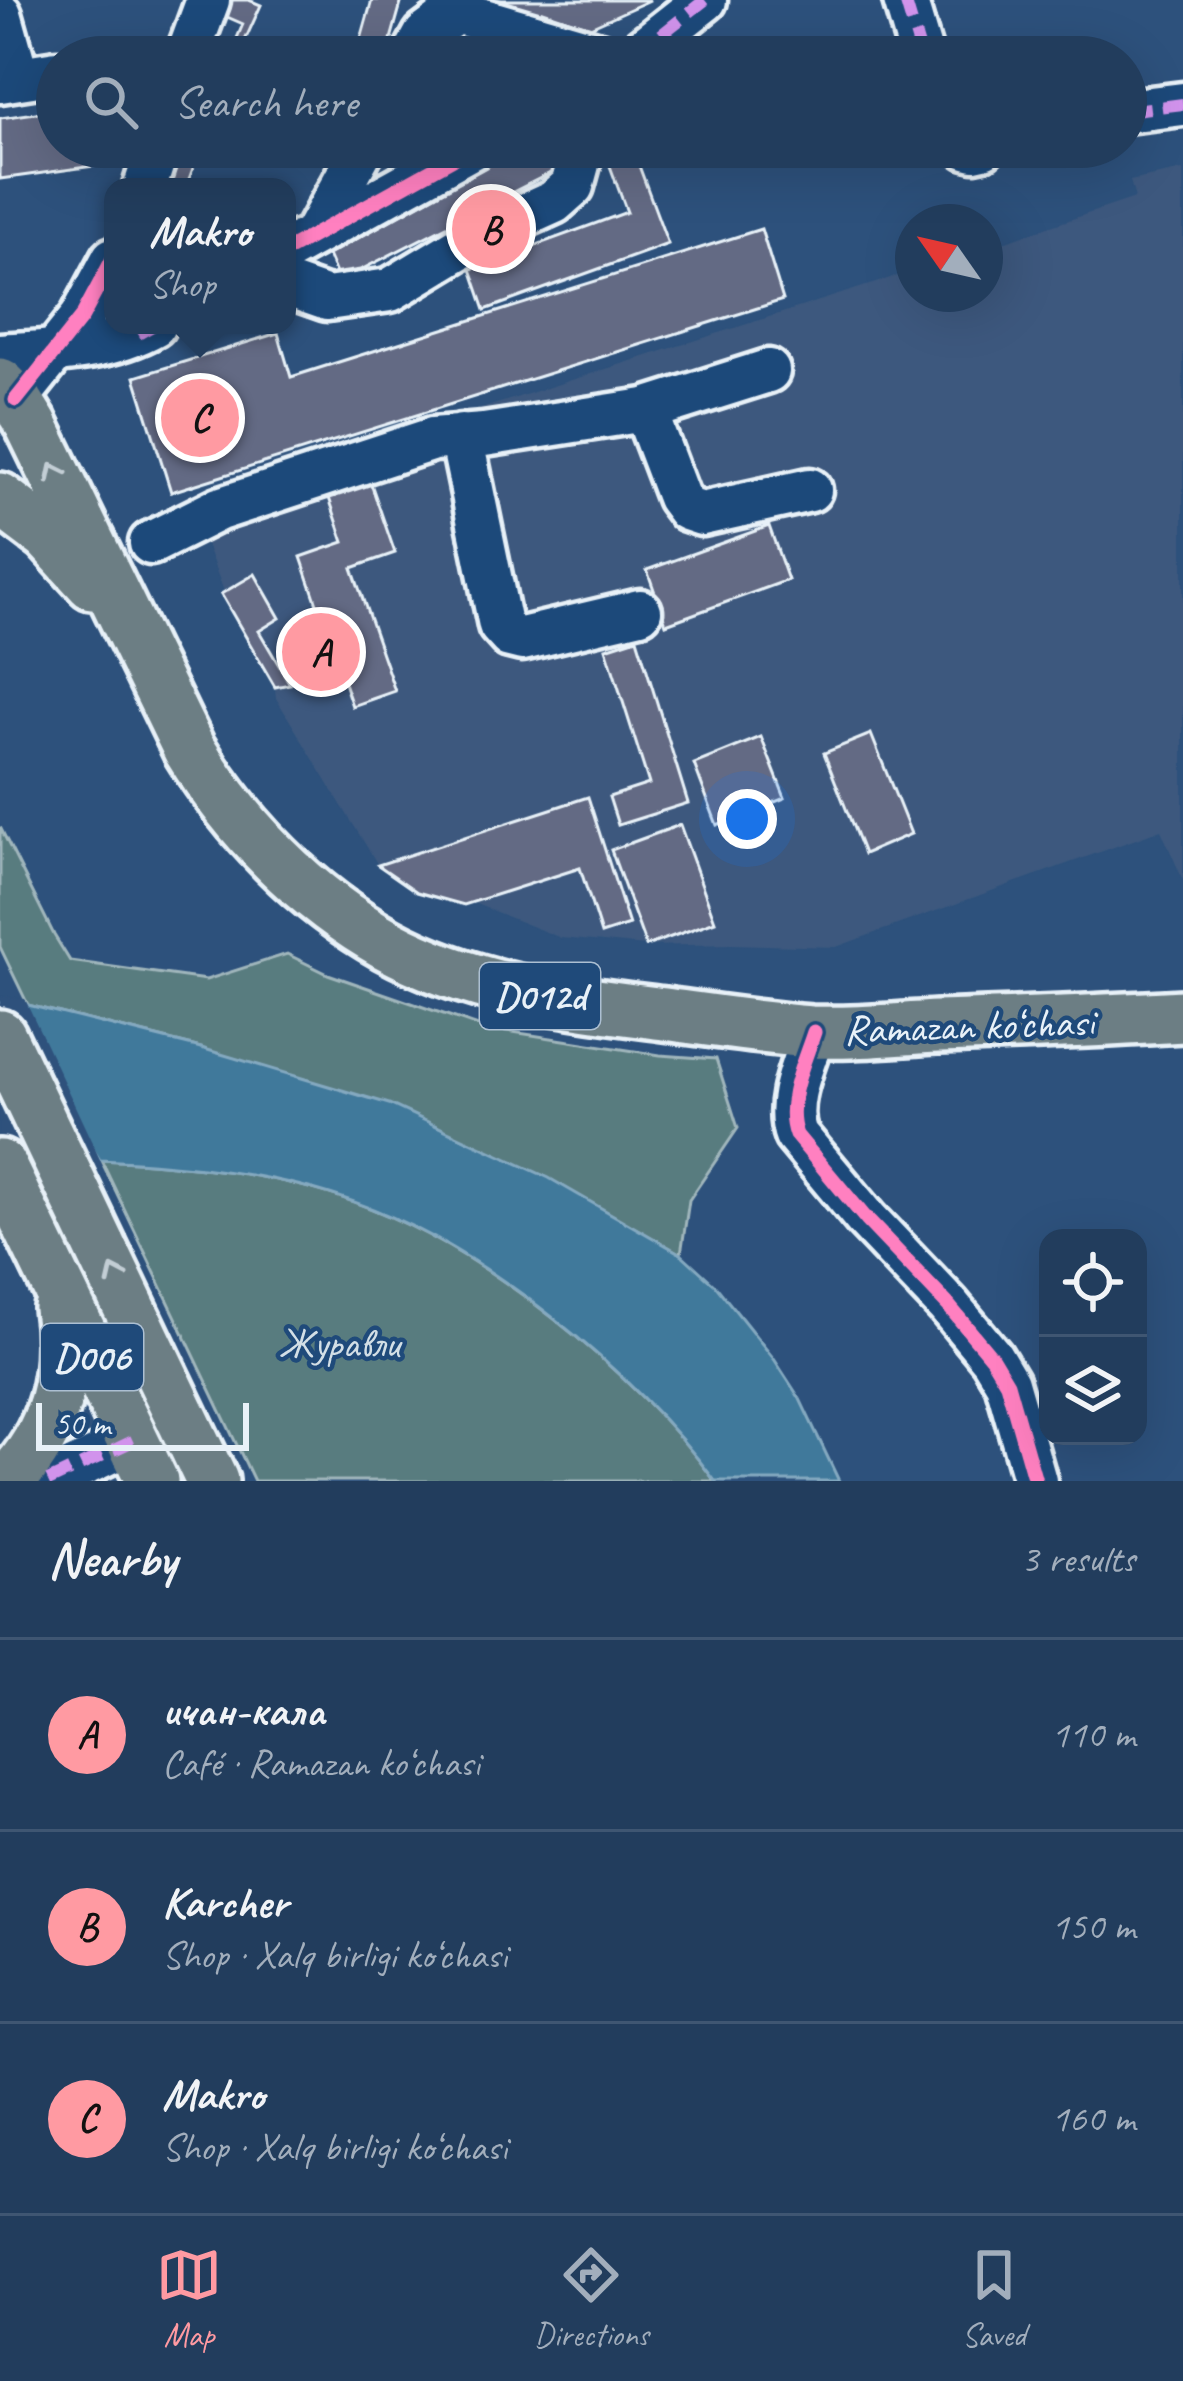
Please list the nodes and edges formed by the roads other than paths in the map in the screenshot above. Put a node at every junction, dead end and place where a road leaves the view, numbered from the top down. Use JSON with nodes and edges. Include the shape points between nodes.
{"nodes":[{"id":1,"x":208,"y":0,"type":"edge"},
{"id":2,"x":705,"y":0,"type":"edge"},
{"id":3,"x":904,"y":0,"type":"edge"},
{"id":4,"x":0,"y":14,"type":"edge"},
{"id":5,"x":187,"y":36,"type":"edge"},
{"id":6,"x":424,"y":36,"type":"edge"},
{"id":7,"x":536,"y":36,"type":"edge"},
{"id":8,"x":660,"y":36,"type":"edge"},
{"id":9,"x":915,"y":36,"type":"edge"},
{"id":10,"x":25,"y":77,"type":"edge"},
{"id":11,"x":1183,"y":104,"type":"edge"},
{"id":12,"x":1147,"y":108,"type":"edge"},
{"id":13,"x":349,"y":168,"type":"edge"},
{"id":14,"x":435,"y":168,"type":"edge"},
{"id":15,"x":577,"y":168,"type":"edge"},
{"id":16,"x":301,"y":242,"type":"edge"},
{"id":17,"x":104,"y":276,"type":"edge"},
{"id":18,"x":296,"y":288,"type":"edge"},
{"id":19,"x":116,"y":334,"type":"edge"},
{"id":20,"x":55,"y":351,"type":"junction"},
{"id":21,"x":768,"y":371,"type":"dead end"},
{"id":22,"x":4,"y":389,"type":"edge"},
{"id":23,"x":645,"y":410,"type":"junction"},
{"id":24,"x":461,"y":436,"type":"junction"},
{"id":25,"x":810,"y":490,"type":"dead end"},
{"id":26,"x":0,"y":500,"type":"edge"},
{"id":27,"x":151,"y":543,"type":"dead end"},
{"id":28,"x":640,"y":611,"type":"dead end"},
{"id":29,"x":133,"y":635,"type":"junction"},
{"id":30,"x":1183,"y":1016,"type":"edge"},
{"id":31,"x":814,"y":1032,"type":"junction"},
{"id":32,"x":0,"y":1036,"type":"edge"},
{"id":33,"x":0,"y":1166,"type":"edge"},
{"id":34,"x":42,"y":1252,"type":"junction"},
{"id":35,"x":182,"y":1417,"type":"junction"},
{"id":36,"x":142,"y":1461,"type":"edge"},
{"id":37,"x":8,"y":1481,"type":"edge"},
{"id":38,"x":48,"y":1481,"type":"edge"},
{"id":39,"x":212,"y":1481,"type":"edge"},
{"id":40,"x":1035,"y":1481,"type":"edge"}],
"edges":[{"from":1,"to":5,"type":"street"},
{"from":2,"to":8,"type":"street"},
{"from":3,"to":9,"type":"street"},
{"from":4,"to":10,"type":"street"},
{"from":6,"to":7,"type":"street","via":[[456,13]]},
{"from":11,"to":12,"type":"street"},
{"from":13,"to":16,"type":"street"},
{"from":14,"to":16,"type":"street"},
{"from":15,"to":18,"type":"street","via":[[554,202],[390,290],[327,299]]},
{"from":17,"to":20,"type":"street"},
{"from":19,"to":20,"type":"street"},
{"from":20,"to":22,"type":"street"},
{"from":21,"to":23,"type":"street"},
{"from":29,"to":22,"type":"main road","name":"Ramazan ko‘chasi","number":"D012d","one_way":true,"via":[[32,424]]},
{"from":23,"to":24,"type":"street"},
{"from":23,"to":25,"type":"street","via":[[687,509],[702,514]]},
{"from":24,"to":27,"type":"street","via":[[219,509]]},
{"from":24,"to":28,"type":"street","via":[[500,625],[510,636]]},
{"from":26,"to":29,"type":"main road","number":"D012d","via":[[62,548]]},
{"from":29,"to":31,"type":"main road","name":"Ramazan ko‘chasi","number":"D012d","via":[[189,749],[233,813],[314,893],[389,945],[523,993]]},
{"from":30,"to":31,"type":"main road","name":"Ramazan ko‘chasi","number":"D012d"},
{"from":31,"to":40,"type":"street","via":[[792,1109],[796,1135],[992,1358]]},
{"from":35,"to":32,"type":"main road","number":"D006","one_way":true},
{"from":33,"to":34,"type":"main road","number":"D006"},
{"from":34,"to":36,"type":"main road","number":"D006"},
{"from":34,"to":37,"type":"main road","via":[[63,1329],[58,1397],[31,1456]]},
{"from":35,"to":36,"type":"main road"},
{"from":35,"to":39,"type":"main road","number":"D006"},
{"from":36,"to":38,"type":"street"}]}
